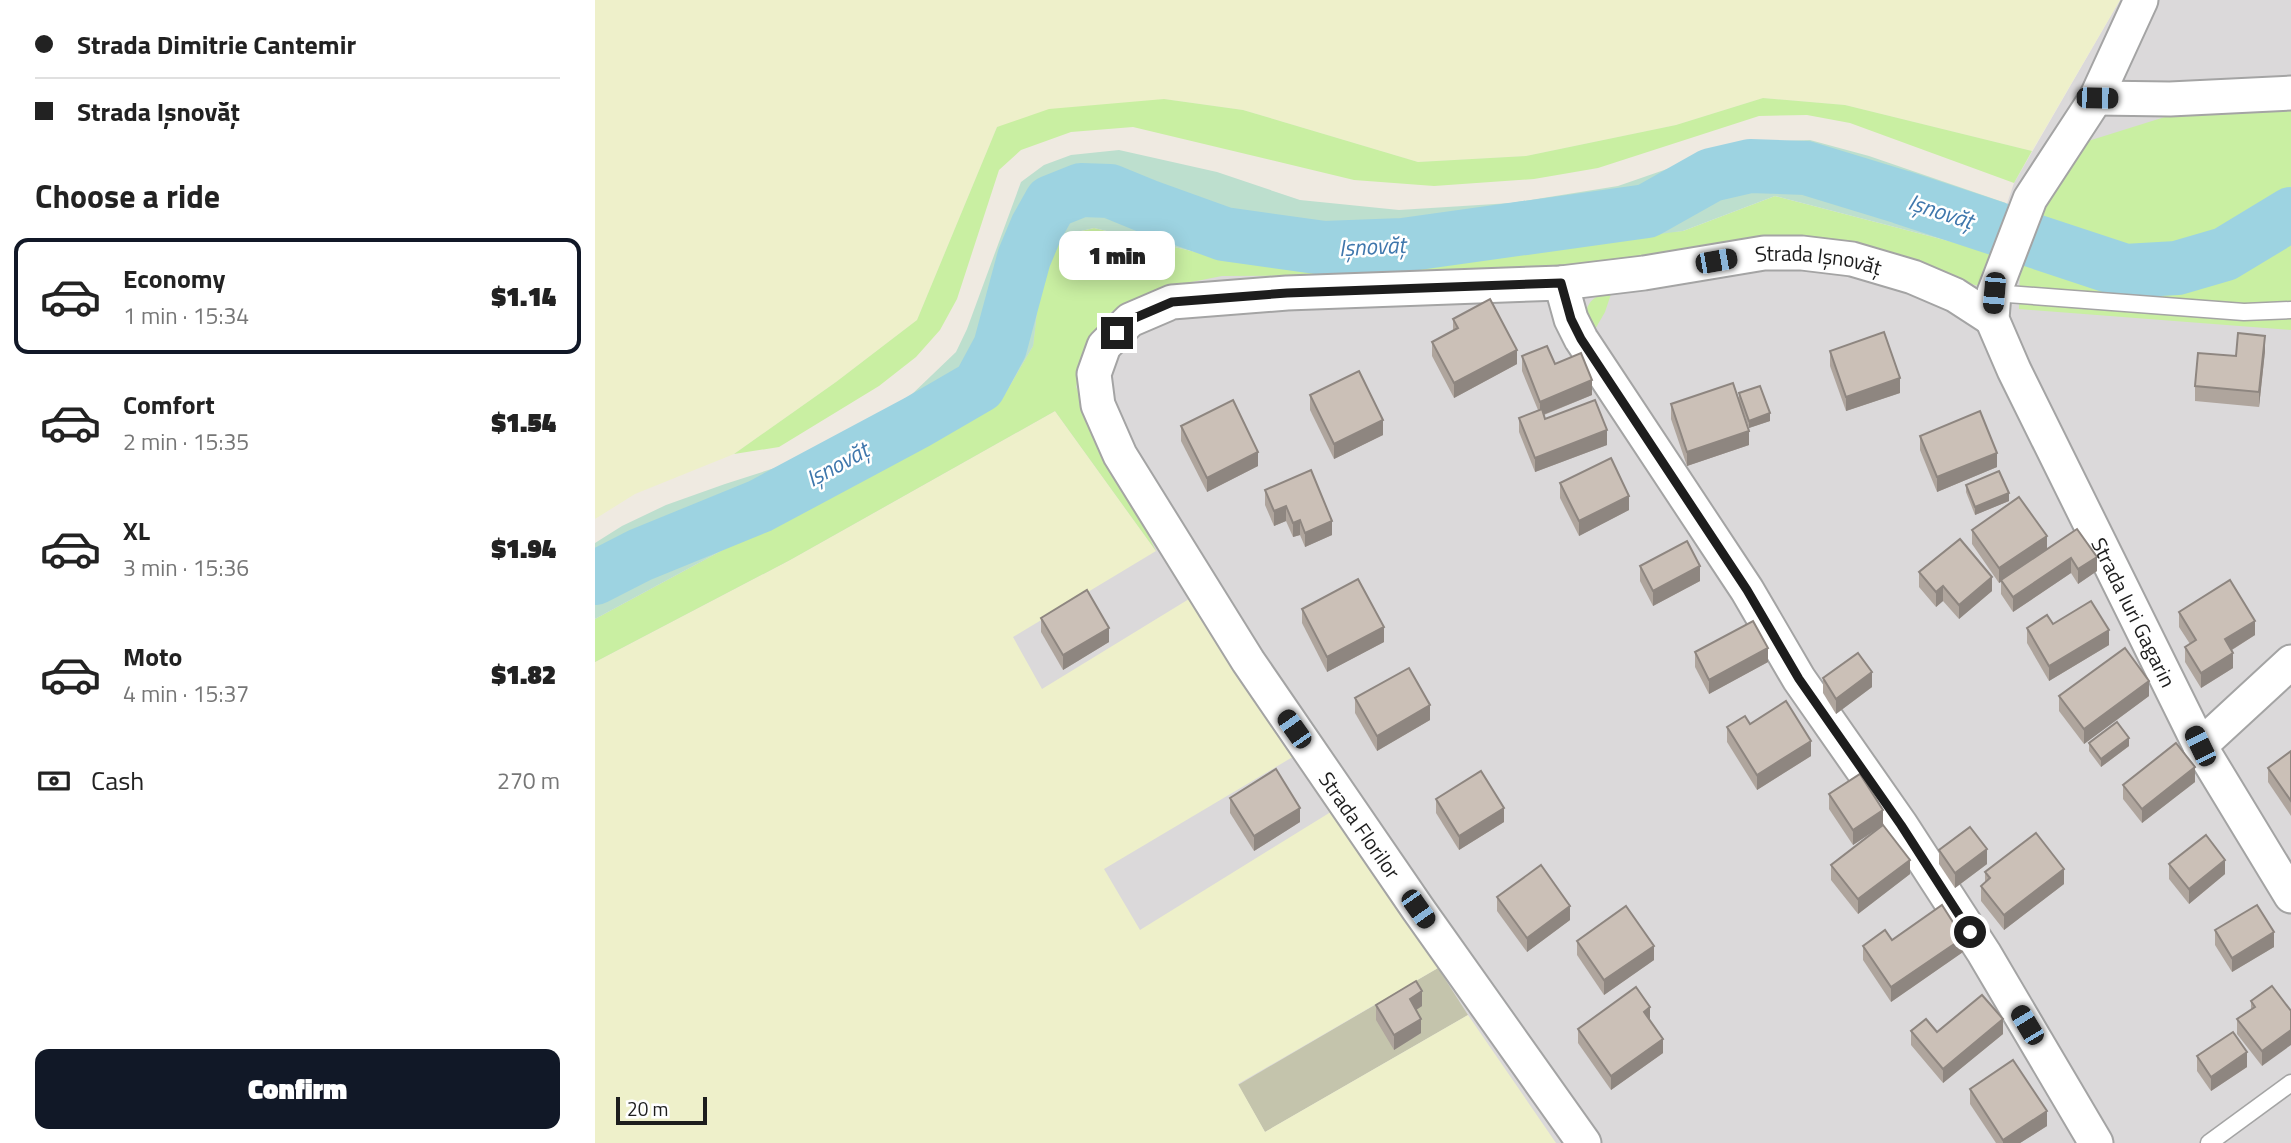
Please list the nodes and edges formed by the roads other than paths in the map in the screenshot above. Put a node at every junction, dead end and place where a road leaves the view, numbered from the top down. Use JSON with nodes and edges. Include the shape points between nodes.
{"nodes":[{"id":1,"x":2141,"y":0,"type":"edge"},
{"id":2,"x":2291,"y":93,"type":"edge"},
{"id":3,"x":2097,"y":98,"type":"junction"},
{"id":4,"x":1561,"y":283,"type":"junction"},
{"id":5,"x":1993,"y":306,"type":"junction"},
{"id":6,"x":2291,"y":310,"type":"edge"},
{"id":7,"x":1104,"y":346,"type":"joint"},
{"id":8,"x":2291,"y":662,"type":"edge"},
{"id":9,"x":2200,"y":746,"type":"junction"},
{"id":10,"x":2291,"y":896,"type":"edge"},
{"id":11,"x":2291,"y":1083,"type":"edge"},
{"id":12,"x":1584,"y":1143,"type":"edge"},
{"id":13,"x":2096,"y":1143,"type":"edge"},
{"id":14,"x":2209,"y":1143,"type":"edge"}],
"edges":[{"from":1,"to":3,"type":"street"},
{"from":2,"to":3,"type":"street"},
{"from":3,"to":5,"type":"street","via":[[2030,200]]},
{"from":4,"to":5,"type":"street","name":"Strada Ișnovăț","via":[[1764,253],[1802,253],[1852,259]]},
{"from":4,"to":7,"type":"street","name":"Strada Ișnovăț","via":[[1172,302],[1130,320]]},
{"from":4,"to":13,"type":"street","via":[[1581,339],[1747,590],[1799,679],[1984,953]]},
{"from":5,"to":6,"type":"lane","name":"Strada Ișnovăț"},
{"from":5,"to":9,"type":"street","name":"Strada Iuri Gagarin","via":[[2014,369]]},
{"from":7,"to":12,"type":"street","name":"Strada Florilor","via":[[1094,374],[1098,405],[1121,455],[1248,661]]},
{"from":8,"to":9,"type":"street"},
{"from":9,"to":10,"type":"street","name":"Strada Iuri Gagarin"},
{"from":11,"to":14,"type":"lane"}]}
